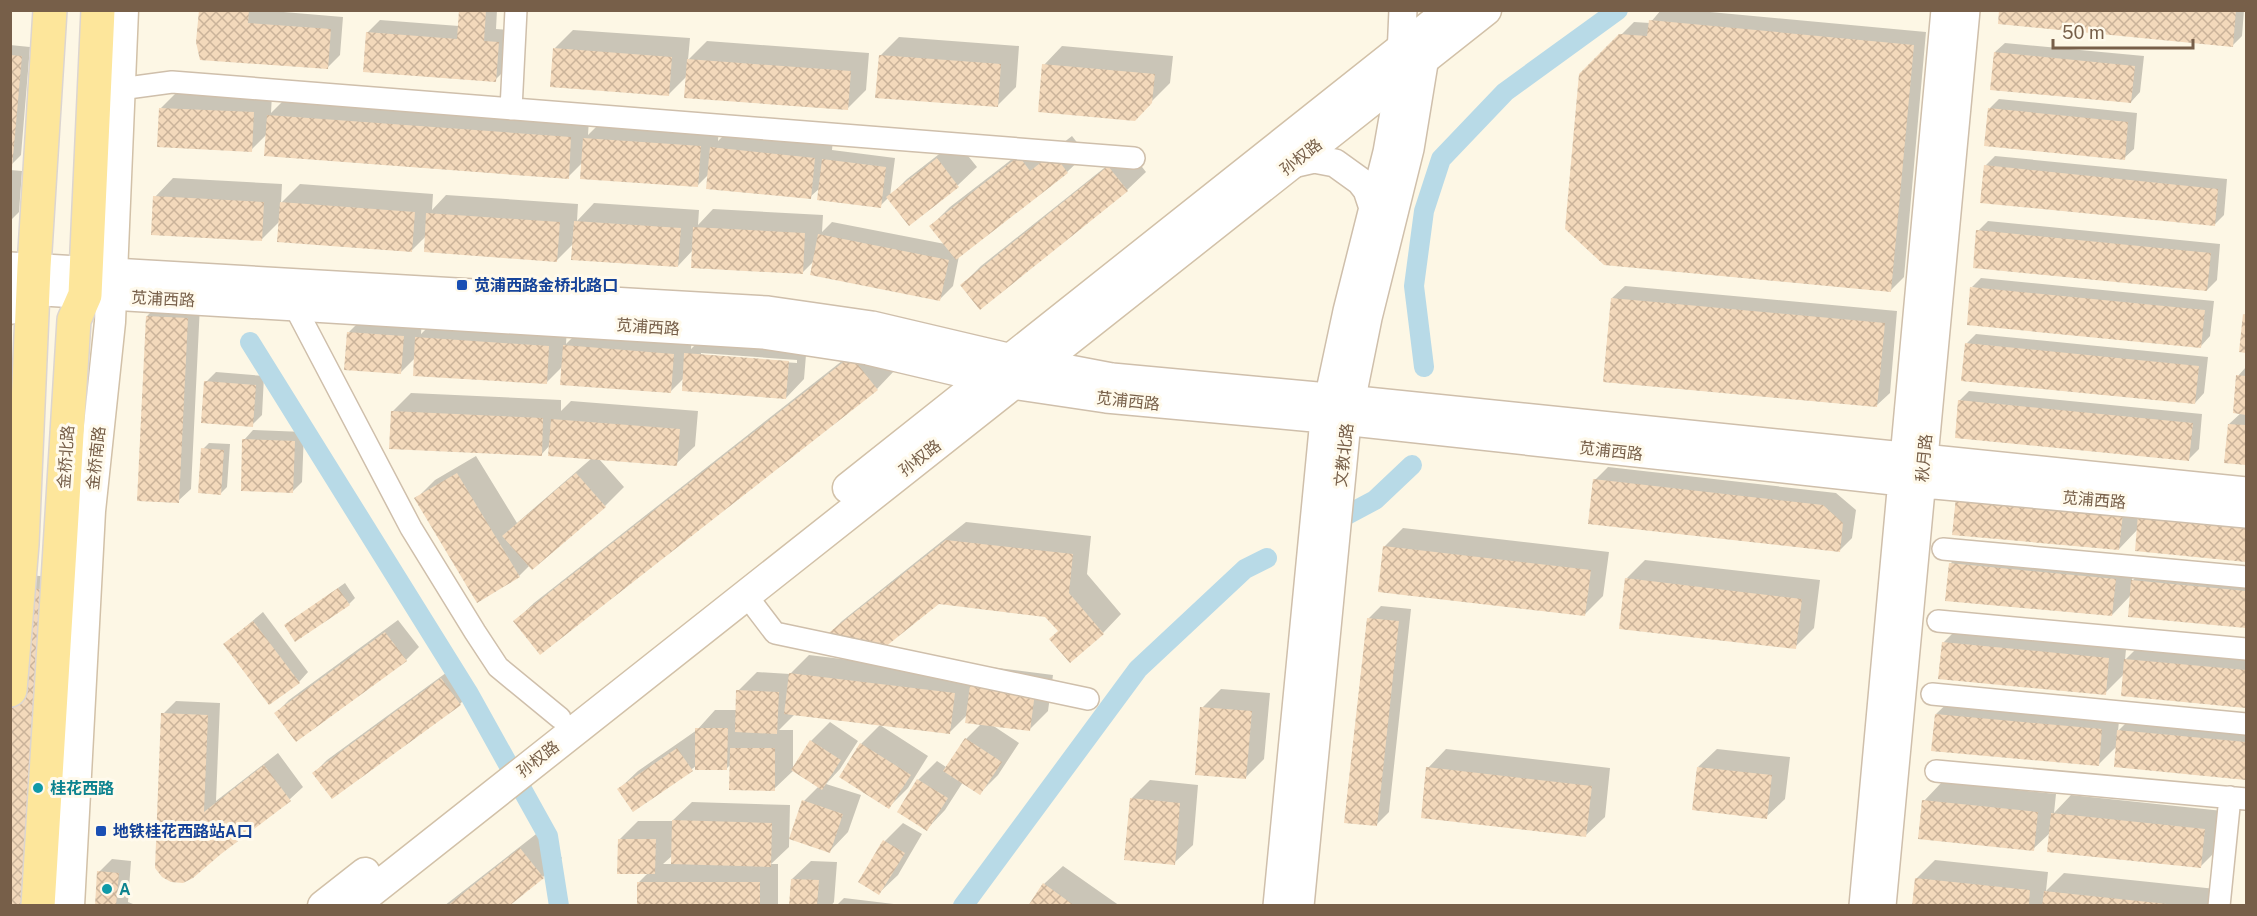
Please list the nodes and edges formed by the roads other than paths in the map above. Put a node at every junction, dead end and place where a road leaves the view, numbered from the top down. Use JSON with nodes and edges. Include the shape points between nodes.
{"nodes":[{"id":1,"x":51,"y":10,"type":"edge"},
{"id":2,"x":98,"y":10,"type":"edge"},
{"id":3,"x":123,"y":10,"type":"edge"},
{"id":4,"x":516,"y":10,"type":"edge"},
{"id":5,"x":1403,"y":10,"type":"edge"},
{"id":6,"x":1486,"y":10,"type":"edge"},
{"id":7,"x":1945,"y":10,"type":"edge"},
{"id":8,"x":1966,"y":10,"type":"edge"},
{"id":9,"x":1435,"y":16,"type":"edge"},
{"id":10,"x":1414,"y":53,"type":"junction"},
{"id":11,"x":1400,"y":78,"type":"junction"},
{"id":12,"x":120,"y":89,"type":"junction"},
{"id":13,"x":511,"y":109,"type":"junction"},
{"id":14,"x":1134,"y":158,"type":"dead end"},
{"id":15,"x":1292,"y":164,"type":"junction"},
{"id":16,"x":1373,"y":208,"type":"junction"},
{"id":17,"x":99,"y":283,"type":"junction"},
{"id":18,"x":20,"y":285,"type":"edge"},
{"id":19,"x":295,"y":307,"type":"junction"},
{"id":20,"x":1013,"y":371,"type":"junction"},
{"id":21,"x":1337,"y":409,"type":"junction"},
{"id":22,"x":1913,"y":470,"type":"junction"},
{"id":23,"x":2247,"y":491,"type":"edge"},
{"id":24,"x":90,"y":511,"type":"junction"},
{"id":25,"x":2247,"y":513,"type":"edge"},
{"id":26,"x":1943,"y":549,"type":"dead end"},
{"id":27,"x":59,"y":561,"type":"junction"},
{"id":28,"x":1320,"y":576,"type":"junction"},
{"id":29,"x":2247,"y":577,"type":"edge"},
{"id":30,"x":746,"y":595,"type":"junction"},
{"id":31,"x":1938,"y":621,"type":"dead end"},
{"id":32,"x":2247,"y":649,"type":"edge"},
{"id":33,"x":10,"y":690,"type":"edge"},
{"id":34,"x":1932,"y":694,"type":"dead end"},
{"id":35,"x":1088,"y":699,"type":"dead end"},
{"id":36,"x":2247,"y":724,"type":"edge"},
{"id":37,"x":551,"y":732,"type":"junction"},
{"id":38,"x":1936,"y":771,"type":"dead end"},
{"id":39,"x":494,"y":782,"type":"junction"},
{"id":40,"x":2238,"y":798,"type":"edge"},
{"id":41,"x":38,"y":906,"type":"edge"},
{"id":42,"x":69,"y":906,"type":"edge"},
{"id":43,"x":323,"y":906,"type":"edge"},
{"id":44,"x":353,"y":906,"type":"edge"},
{"id":45,"x":1277,"y":906,"type":"edge"},
{"id":46,"x":1300,"y":906,"type":"edge"},
{"id":47,"x":1863,"y":906,"type":"edge"},
{"id":48,"x":1882,"y":906,"type":"edge"},
{"id":49,"x":2219,"y":906,"type":"edge"}],
"edges":[{"from":1,"to":18,"type":"main road"},
{"from":2,"to":17,"type":"main road","name":"金桥北路"},
{"from":3,"to":12,"type":"main road","name":"金桥南路"},
{"from":4,"to":13,"type":"street"},
{"from":5,"to":10,"type":"street","name":"文教北路"},
{"from":6,"to":10,"type":"main road","name":"孙权路"},
{"from":7,"to":22,"type":"street","name":"秋月路"},
{"from":8,"to":22,"type":"street","name":"秋月路"},
{"from":9,"to":10,"type":"main road","name":"孙权路"},
{"from":10,"to":11,"type":"main road","name":"孙权路"},
{"from":10,"to":20,"type":"main road","name":"孙权路"},
{"from":10,"to":21,"type":"street","name":"文教北路","via":[[1410,149],[1368,318]]},
{"from":11,"to":15,"type":"main road","name":"孙权路"},
{"from":11,"to":16,"type":"street","name":"文教北路"},
{"from":12,"to":13,"type":"street","via":[[172,82]]},
{"from":12,"to":17,"type":"main road","name":"金桥南路"},
{"from":13,"to":14,"type":"street"},
{"from":15,"to":16,"type":"street","via":[[1314,159],[1335,163],[1360,181]]},
{"from":15,"to":20,"type":"main road","name":"孙权路"},
{"from":16,"to":21,"type":"street","name":"文教北路"},
{"from":17,"to":18,"type":"street","name":"苋浦西路"},
{"from":17,"to":19,"type":"street","name":"苋浦西路"},
{"from":17,"to":20,"type":"street","name":"苋浦西路","via":[[768,310],[872,325]]},
{"from":17,"to":24,"type":"main road","name":"金桥南路"},
{"from":17,"to":27,"type":"main road","name":"金桥北路","via":[[74,320]]},
{"from":18,"to":33,"type":"main road","via":[[22,544]]},
{"from":19,"to":20,"type":"street","name":"苋浦西路","via":[[763,335]]},
{"from":19,"to":37,"type":"street","via":[[411,528],[498,667]]},
{"from":20,"to":21,"type":"street","name":"苋浦西路","via":[[1106,399]]},
{"from":20,"to":30,"type":"main road","name":"孙权路"},
{"from":20,"to":37,"type":"main road","name":"孙权路"},
{"from":21,"to":22,"type":"street","name":"苋浦西路"},
{"from":21,"to":28,"type":"street","name":"文教北路"},
{"from":22,"to":23,"type":"street","name":"苋浦西路"},
{"from":22,"to":25,"type":"street","name":"苋浦西路"},
{"from":22,"to":47,"type":"street","name":"秋月路"},
{"from":22,"to":48,"type":"street","name":"秋月路"},
{"from":24,"to":27,"type":"main road"},
{"from":24,"to":42,"type":"main road","name":"金桥南路"},
{"from":26,"to":29,"type":"street"},
{"from":27,"to":41,"type":"main road","name":"金桥北路"},
{"from":28,"to":45,"type":"street","name":"文教北路"},
{"from":28,"to":46,"type":"street","name":"文教北路"},
{"from":30,"to":35,"type":"street","via":[[775,633]]},
{"from":30,"to":37,"type":"main road","name":"孙权路"},
{"from":31,"to":32,"type":"street"},
{"from":34,"to":36,"type":"street"},
{"from":37,"to":39,"type":"main road","name":"孙权路"},
{"from":38,"to":40,"type":"street"},
{"from":39,"to":43,"type":"main road","name":"孙权路"},
{"from":39,"to":44,"type":"main road","name":"孙权路"},
{"from":40,"to":49,"type":"street"}]}
